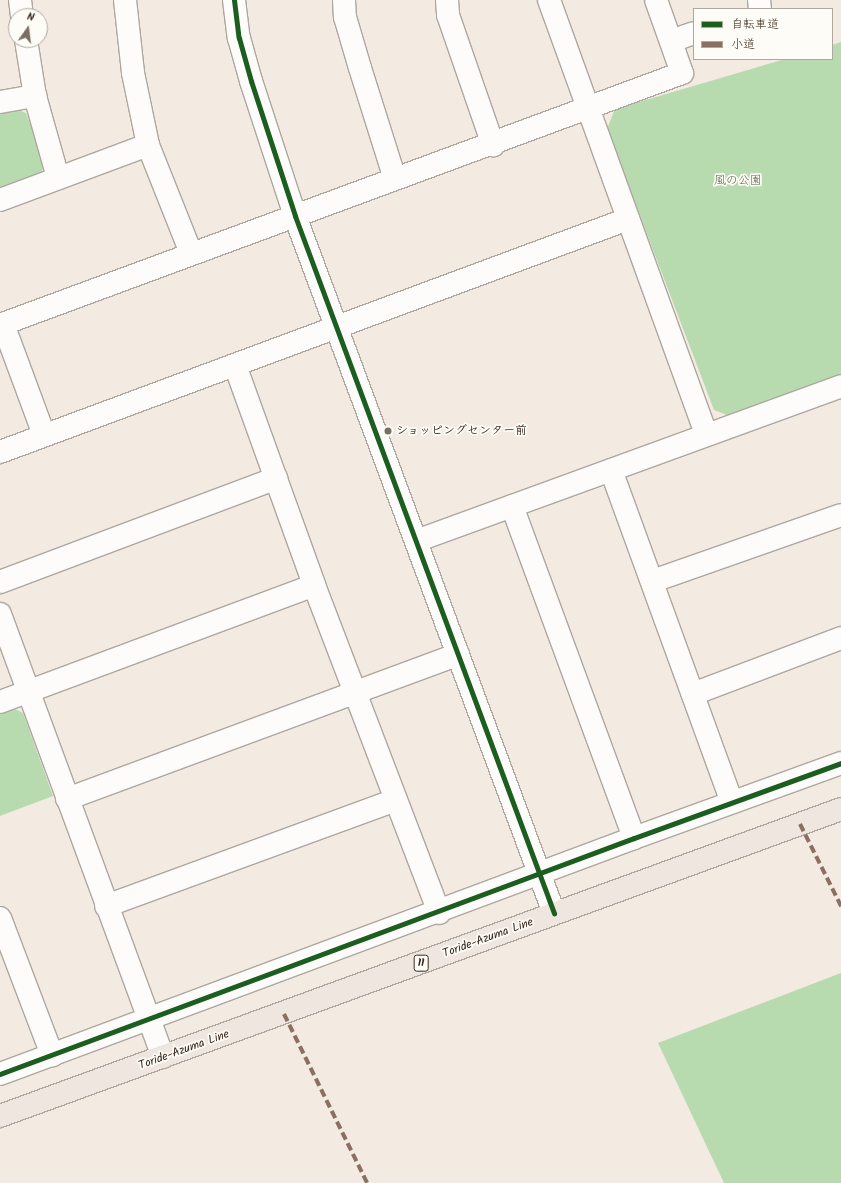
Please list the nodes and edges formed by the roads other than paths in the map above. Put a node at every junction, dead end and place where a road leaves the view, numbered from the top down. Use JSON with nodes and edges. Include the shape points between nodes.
{"nodes":[{"id":1,"x":125,"y":0,"type":"edge"},
{"id":2,"x":234,"y":0,"type":"edge"},
{"id":3,"x":344,"y":0,"type":"edge"},
{"id":4,"x":447,"y":0,"type":"edge"},
{"id":5,"x":549,"y":0,"type":"edge"},
{"id":6,"x":656,"y":0,"type":"edge"},
{"id":7,"x":693,"y":33,"type":"edge"},
{"id":8,"x":671,"y":41,"type":"junction"},
{"id":9,"x":27,"y":48,"type":"edge"},
{"id":10,"x":34,"y":96,"type":"junction"},
{"id":11,"x":0,"y":102,"type":"edge"},
{"id":12,"x":587,"y":107,"type":"junction"},
{"id":13,"x":148,"y":145,"type":"junction"},
{"id":14,"x":493,"y":145,"type":"junction"},
{"id":15,"x":58,"y":178,"type":"junction"},
{"id":16,"x":395,"y":179,"type":"junction"},
{"id":17,"x":0,"y":200,"type":"edge"},
{"id":18,"x":295,"y":216,"type":"junction"},
{"id":19,"x":628,"y":219,"type":"junction"},
{"id":20,"x":190,"y":253,"type":"junction"},
{"id":21,"x":2,"y":325,"type":"edge"},
{"id":22,"x":337,"y":329,"type":"junction"},
{"id":23,"x":235,"y":365,"type":"junction"},
{"id":24,"x":841,"y":386,"type":"edge"},
{"id":25,"x":706,"y":434,"type":"junction"},
{"id":26,"x":44,"y":435,"type":"junction"},
{"id":27,"x":0,"y":452,"type":"edge"},
{"id":28,"x":611,"y":470,"type":"junction"},
{"id":29,"x":276,"y":478,"type":"junction"},
{"id":30,"x":512,"y":506,"type":"junction"},
{"id":31,"x":841,"y":515,"type":"edge"},
{"id":32,"x":416,"y":541,"type":"junction"},
{"id":33,"x":653,"y":581,"type":"junction"},
{"id":34,"x":0,"y":582,"type":"edge"},
{"id":35,"x":314,"y":585,"type":"junction"},
{"id":36,"x":0,"y":614,"type":"edge"},
{"id":37,"x":841,"y":638,"type":"edge"},
{"id":38,"x":458,"y":654,"type":"junction"},
{"id":39,"x":29,"y":692,"type":"junction"},
{"id":40,"x":355,"y":693,"type":"junction"},
{"id":41,"x":693,"y":694,"type":"junction"},
{"id":42,"x":0,"y":702,"type":"edge"},
{"id":43,"x":841,"y":763,"type":"edge"},
{"id":44,"x":68,"y":799,"type":"junction"},
{"id":45,"x":395,"y":800,"type":"junction"},
{"id":46,"x":732,"y":802,"type":"junction"},
{"id":47,"x":841,"y":809,"type":"edge"},
{"id":48,"x":634,"y":838,"type":"junction"},
{"id":49,"x":539,"y":873,"type":"junction"},
{"id":50,"x":106,"y":906,"type":"junction"},
{"id":51,"x":439,"y":912,"type":"junction"},
{"id":52,"x":554,"y":914,"type":"junction"},
{"id":53,"x":0,"y":918,"type":"edge"},
{"id":54,"x":5,"y":946,"type":"edge"},
{"id":55,"x":148,"y":1020,"type":"junction"},
{"id":56,"x":52,"y":1055,"type":"junction"},
{"id":57,"x":163,"y":1057,"type":"junction"},
{"id":58,"x":0,"y":1074,"type":"edge"},
{"id":59,"x":0,"y":1116,"type":"edge"}],
"edges":[{"from":1,"to":13,"type":"street","via":[[133,73]]},
{"from":2,"to":18,"type":"street","via":[[251,81]]},
{"from":3,"to":16,"type":"street","via":[[345,17]]},
{"from":4,"to":14,"type":"street","via":[[448,15]]},
{"from":5,"to":12,"type":"street"},
{"from":6,"to":8,"type":"street"},
{"from":7,"to":8,"type":"street"},
{"from":8,"to":12,"type":"street","via":[[682,73]]},
{"from":9,"to":10,"type":"street"},
{"from":10,"to":11,"type":"street"},
{"from":10,"to":15,"type":"street"},
{"from":12,"to":14,"type":"street"},
{"from":12,"to":19,"type":"street"},
{"from":13,"to":15,"type":"street"},
{"from":13,"to":20,"type":"street"},
{"from":14,"to":16,"type":"street"},
{"from":15,"to":17,"type":"street"},
{"from":16,"to":18,"type":"street"},
{"from":18,"to":20,"type":"street"},
{"from":18,"to":22,"type":"street"},
{"from":19,"to":22,"type":"street"},
{"from":19,"to":25,"type":"street"},
{"from":20,"to":21,"type":"street"},
{"from":21,"to":26,"type":"street"},
{"from":22,"to":23,"type":"street"},
{"from":22,"to":32,"type":"street"},
{"from":23,"to":26,"type":"street"},
{"from":23,"to":29,"type":"street"},
{"from":24,"to":25,"type":"street"},
{"from":25,"to":28,"type":"street"},
{"from":26,"to":27,"type":"street"},
{"from":28,"to":30,"type":"street"},
{"from":28,"to":33,"type":"street"},
{"from":29,"to":34,"type":"street"},
{"from":29,"to":35,"type":"street"},
{"from":30,"to":32,"type":"street"},
{"from":30,"to":48,"type":"street"},
{"from":31,"to":33,"type":"street"},
{"from":32,"to":38,"type":"street"},
{"from":33,"to":41,"type":"street"},
{"from":35,"to":39,"type":"street"},
{"from":35,"to":40,"type":"street"},
{"from":36,"to":39,"type":"street"},
{"from":37,"to":41,"type":"street"},
{"from":38,"to":40,"type":"street"},
{"from":38,"to":49,"type":"street"},
{"from":39,"to":42,"type":"street"},
{"from":39,"to":44,"type":"street"},
{"from":40,"to":44,"type":"street"},
{"from":40,"to":45,"type":"street"},
{"from":41,"to":46,"type":"street"},
{"from":43,"to":46,"type":"street"},
{"from":44,"to":50,"type":"street"},
{"from":45,"to":50,"type":"street"},
{"from":45,"to":51,"type":"street"},
{"from":46,"to":48,"type":"street"},
{"from":47,"to":52,"type":"main road","name":"Toride-Azuma Line","number":"11"},
{"from":48,"to":49,"type":"street"},
{"from":49,"to":51,"type":"street"},
{"from":49,"to":52,"type":"street"},
{"from":50,"to":55,"type":"street"},
{"from":51,"to":55,"type":"street"},
{"from":52,"to":57,"type":"main road","name":"Toride-Azuma Line","number":"11"},
{"from":53,"to":54,"type":"street"},
{"from":54,"to":56,"type":"street"},
{"from":55,"to":56,"type":"street"},
{"from":55,"to":57,"type":"street"},
{"from":56,"to":58,"type":"street"},
{"from":57,"to":59,"type":"main road","name":"Toride-Azuma Line","number":"11"}]}
